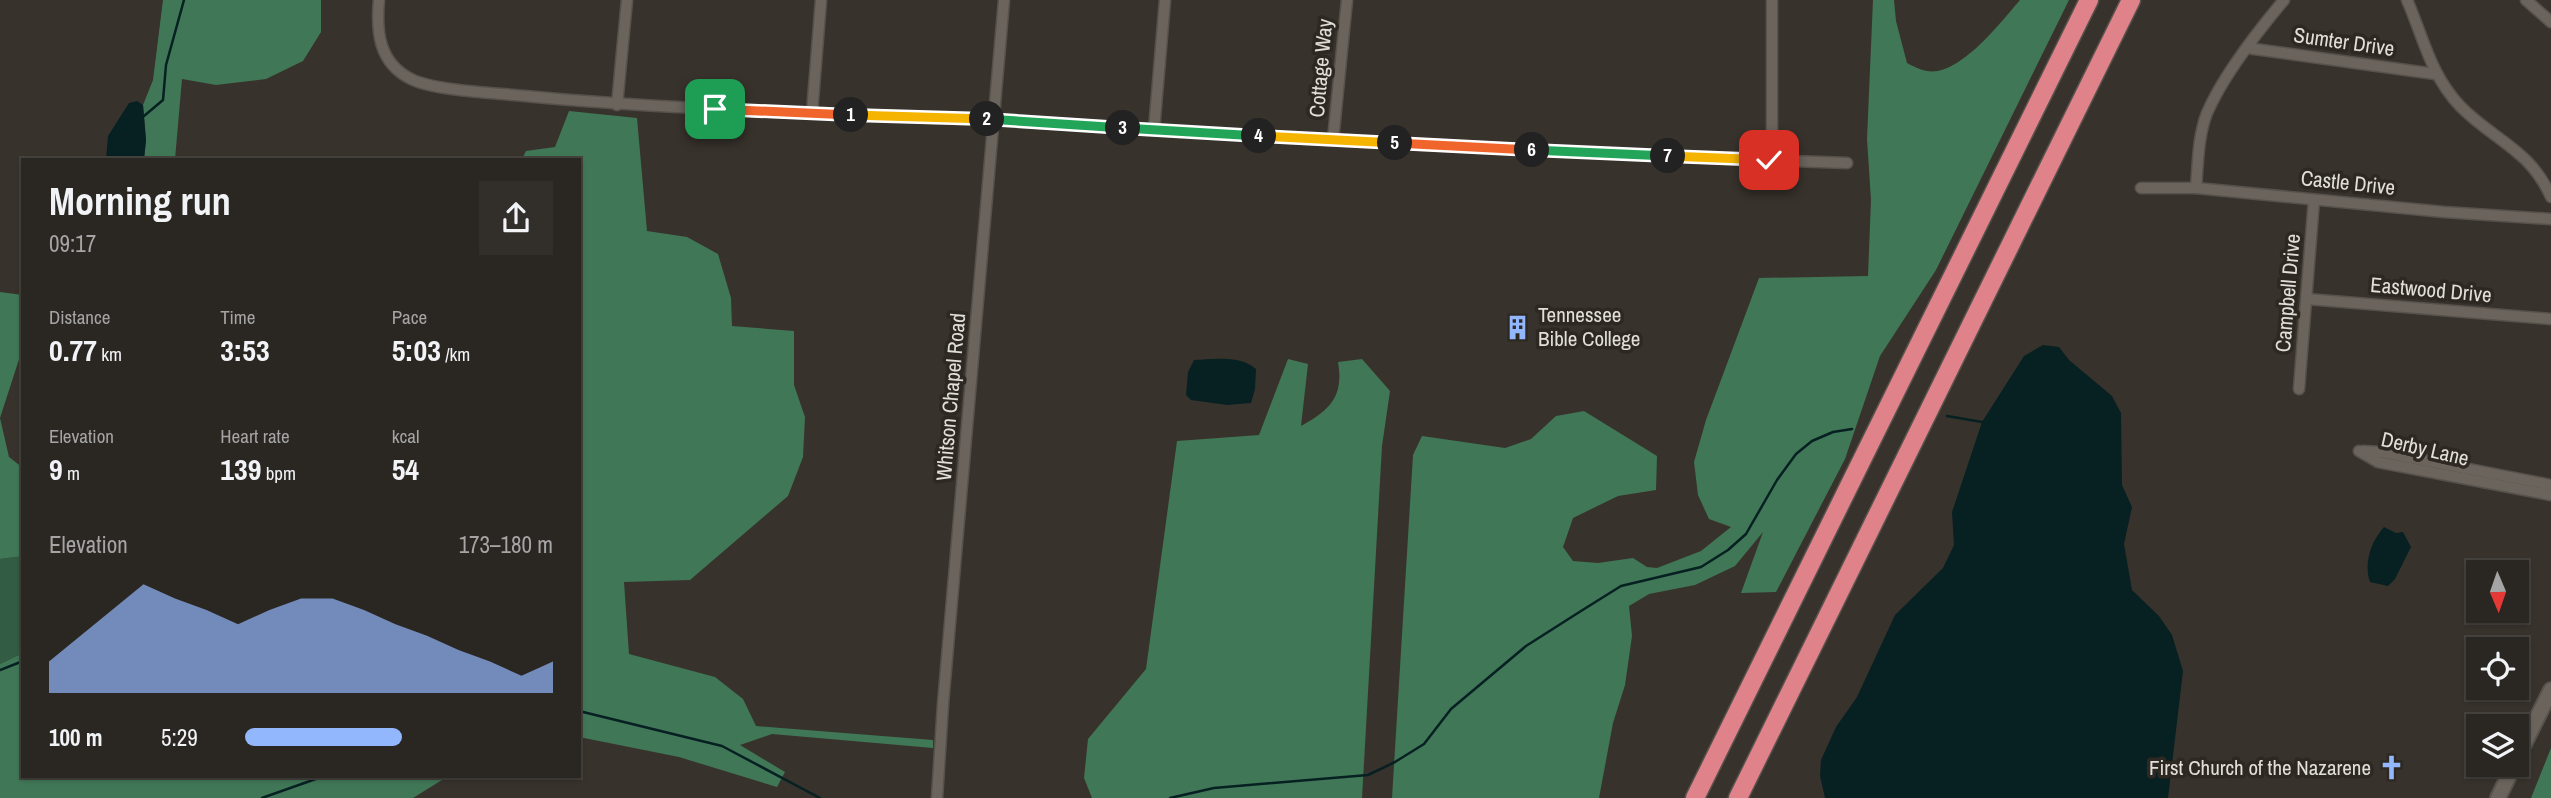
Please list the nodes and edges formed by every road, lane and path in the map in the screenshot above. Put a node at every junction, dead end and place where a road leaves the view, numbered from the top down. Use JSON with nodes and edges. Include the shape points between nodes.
{"nodes":[{"id":1,"x":379,"y":0,"type":"edge"},
{"id":2,"x":627,"y":0,"type":"edge"},
{"id":3,"x":821,"y":0,"type":"edge"},
{"id":4,"x":1004,"y":0,"type":"edge"},
{"id":5,"x":1165,"y":0,"type":"edge"},
{"id":6,"x":1347,"y":0,"type":"edge"},
{"id":7,"x":1772,"y":0,"type":"edge"},
{"id":8,"x":2077,"y":0,"type":"edge"},
{"id":9,"x":2089,"y":0,"type":"edge"},
{"id":10,"x":2132,"y":0,"type":"edge"},
{"id":11,"x":2143,"y":0,"type":"edge"},
{"id":12,"x":2284,"y":0,"type":"edge"},
{"id":13,"x":2407,"y":0,"type":"edge"},
{"id":14,"x":2526,"y":0,"type":"edge"},
{"id":15,"x":2551,"y":22,"type":"edge"},
{"id":16,"x":2248,"y":48,"type":"junction"},
{"id":17,"x":2435,"y":74,"type":"junction"},
{"id":18,"x":2084,"y":95,"type":"junction"},
{"id":19,"x":617,"y":105,"type":"junction"},
{"id":20,"x":812,"y":113,"type":"junction"},
{"id":21,"x":2032,"y":116,"type":"junction"},
{"id":22,"x":994,"y":120,"type":"junction"},
{"id":23,"x":1154,"y":130,"type":"junction"},
{"id":24,"x":1333,"y":140,"type":"junction"},
{"id":25,"x":1772,"y":160,"type":"junction"},
{"id":26,"x":1847,"y":163,"type":"dead end"},
{"id":27,"x":2141,"y":188,"type":"dead end"},
{"id":28,"x":2196,"y":188,"type":"junction"},
{"id":29,"x":2551,"y":197,"type":"edge"},
{"id":30,"x":2314,"y":200,"type":"junction"},
{"id":31,"x":2551,"y":219,"type":"edge"},
{"id":32,"x":2307,"y":299,"type":"junction"},
{"id":33,"x":2551,"y":319,"type":"edge"},
{"id":34,"x":2299,"y":389,"type":"dead end"},
{"id":35,"x":2551,"y":485,"type":"edge"},
{"id":36,"x":2551,"y":495,"type":"edge"},
{"id":37,"x":2551,"y":690,"type":"edge"},
{"id":38,"x":2529,"y":735,"type":"edge"},
{"id":39,"x":2508,"y":777,"type":"edge"},
{"id":40,"x":937,"y":798,"type":"edge"},
{"id":41,"x":1695,"y":798,"type":"edge"},
{"id":42,"x":1738,"y":798,"type":"edge"},
{"id":43,"x":2498,"y":798,"type":"edge"}],
"edges":[{"from":1,"to":19,"type":"street","via":[[377,24],[384,54],[415,81]]},
{"from":2,"to":19,"type":"street"},
{"from":3,"to":20,"type":"street"},
{"from":4,"to":22,"type":"street","name":"Whitson Chapel Road"},
{"from":5,"to":23,"type":"street"},
{"from":6,"to":24,"type":"street","name":"Cottage Way"},
{"from":7,"to":25,"type":"street"},
{"from":8,"to":21,"type":"highway"},
{"from":9,"to":21,"type":"highway"},
{"from":10,"to":18,"type":"highway"},
{"from":11,"to":18,"type":"highway"},
{"from":12,"to":16,"type":"street"},
{"from":13,"to":17,"type":"street"},
{"from":14,"to":15,"type":"street"},
{"from":16,"to":17,"type":"street","name":"Sumter Drive"},
{"from":16,"to":28,"type":"street","via":[[2207,114]]},
{"from":17,"to":29,"type":"street","via":[[2460,106],[2539,172]]},
{"from":18,"to":42,"type":"highway"},
{"from":19,"to":20,"type":"street"},
{"from":20,"to":22,"type":"street"},
{"from":21,"to":41,"type":"highway"},
{"from":22,"to":23,"type":"street"},
{"from":22,"to":40,"type":"street","name":"Whitson Chapel Road"},
{"from":23,"to":24,"type":"street"},
{"from":24,"to":25,"type":"street"},
{"from":25,"to":26,"type":"street"},
{"from":27,"to":28,"type":"street","name":"Castle Drive"},
{"from":28,"to":30,"type":"street","name":"Castle Drive"},
{"from":30,"to":31,"type":"street","name":"Castle Drive"},
{"from":30,"to":32,"type":"street","name":"Campbell Drive"},
{"from":32,"to":33,"type":"street","name":"Eastwood Drive"},
{"from":32,"to":34,"type":"street","name":"Campbell Drive"},
{"from":35,"to":36,"type":"street","name":"Derby Lane","via":[[2359,451],[2378,462]]},
{"from":37,"to":38,"type":"street"},
{"from":39,"to":43,"type":"street"}]}
